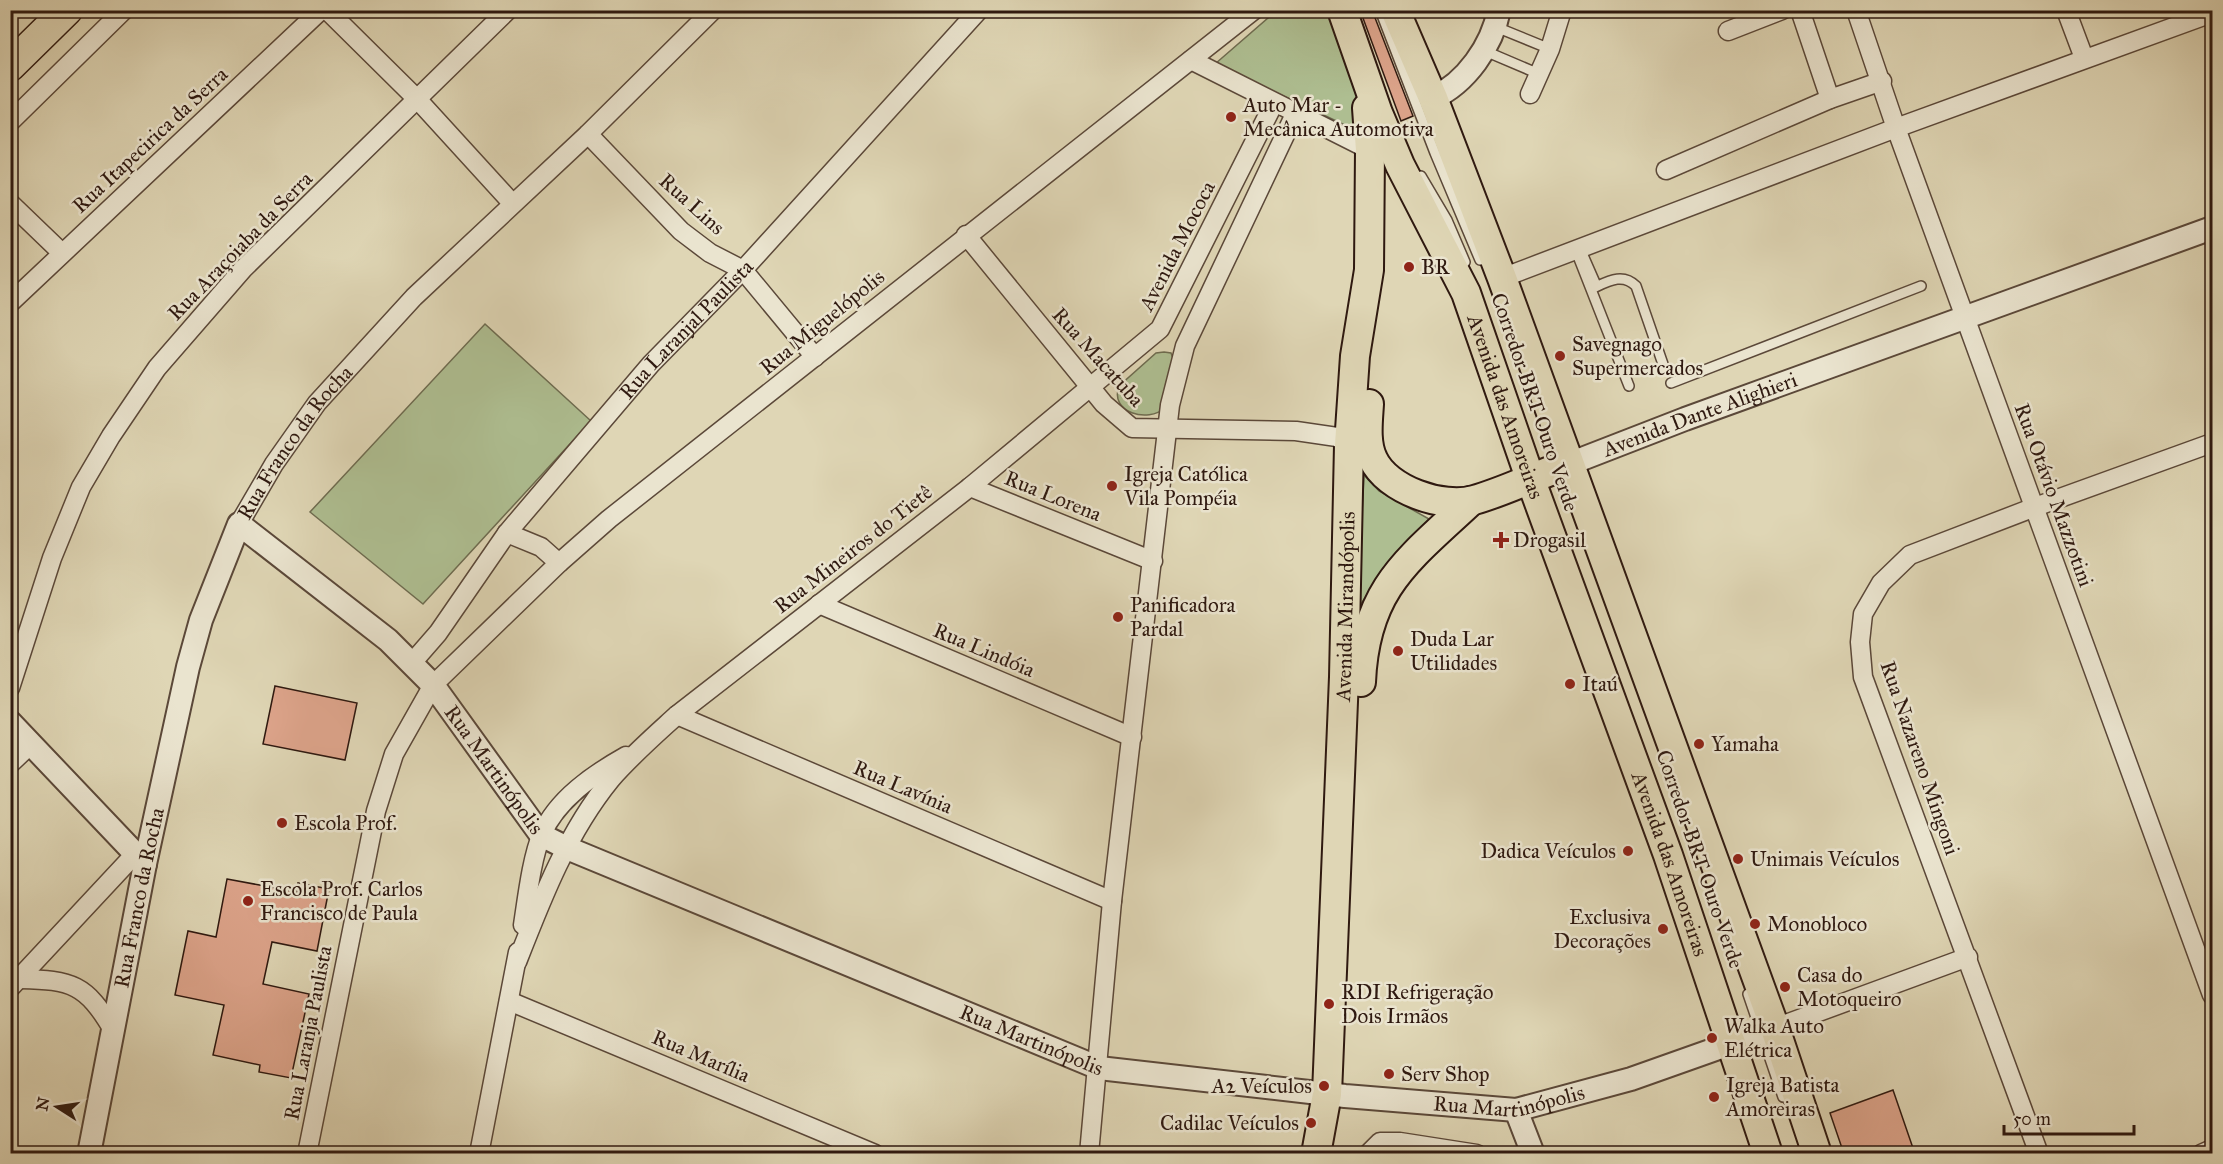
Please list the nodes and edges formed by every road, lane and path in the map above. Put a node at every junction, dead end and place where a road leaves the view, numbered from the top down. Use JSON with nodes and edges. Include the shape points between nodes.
{"nodes":[{"id":1,"x":67,"y":10,"type":"edge"},
{"id":2,"x":124,"y":10,"type":"edge"},
{"id":3,"x":321,"y":10,"type":"edge"},
{"id":4,"x":327,"y":10,"type":"edge"},
{"id":5,"x":508,"y":10,"type":"edge"},
{"id":6,"x":713,"y":10,"type":"edge"},
{"id":7,"x":979,"y":10,"type":"edge"},
{"id":8,"x":1254,"y":10,"type":"edge"},
{"id":9,"x":1342,"y":10,"type":"edge"},
{"id":10,"x":1352,"y":10,"type":"edge"},
{"id":11,"x":1380,"y":10,"type":"edge"},
{"id":12,"x":1395,"y":10,"type":"edge"},
{"id":13,"x":1562,"y":10,"type":"edge"},
{"id":14,"x":1782,"y":10,"type":"edge"},
{"id":15,"x":1800,"y":10,"type":"edge"},
{"id":16,"x":1856,"y":10,"type":"edge"},
{"id":17,"x":2066,"y":10,"type":"edge"},
{"id":18,"x":2212,"y":13,"type":"edge"},
{"id":19,"x":1497,"y":19,"type":"edge"},
{"id":20,"x":1728,"y":31,"type":"dead end"},
{"id":21,"x":1550,"y":49,"type":"junction"},
{"id":22,"x":1482,"y":50,"type":"junction"},
{"id":23,"x":2084,"y":58,"type":"junction"},
{"id":24,"x":1191,"y":60,"type":"junction"},
{"id":25,"x":1367,"y":64,"type":"junction"},
{"id":26,"x":10,"y":66,"type":"edge"},
{"id":27,"x":1539,"y":74,"type":"junction"},
{"id":28,"x":1882,"y":81,"type":"junction"},
{"id":29,"x":1530,"y":94,"type":"dead end"},
{"id":30,"x":1433,"y":98,"type":"junction"},
{"id":31,"x":1830,"y":99,"type":"junction"},
{"id":32,"x":418,"y":100,"type":"junction"},
{"id":33,"x":1275,"y":103,"type":"junction"},
{"id":34,"x":1295,"y":114,"type":"junction"},
{"id":35,"x":10,"y":122,"type":"edge"},
{"id":36,"x":1896,"y":128,"type":"junction"},
{"id":37,"x":588,"y":134,"type":"junction"},
{"id":38,"x":1370,"y":150,"type":"junction"},
{"id":39,"x":1417,"y":169,"type":"dead end"},
{"id":40,"x":1666,"y":170,"type":"dead end"},
{"id":41,"x":10,"y":203,"type":"edge"},
{"id":42,"x":512,"y":203,"type":"junction"},
{"id":43,"x":2212,"y":228,"type":"edge"},
{"id":44,"x":966,"y":235,"type":"junction"},
{"id":45,"x":1578,"y":250,"type":"junction"},
{"id":46,"x":62,"y":253,"type":"junction"},
{"id":47,"x":743,"y":270,"type":"junction"},
{"id":48,"x":1469,"y":271,"type":"dead end"},
{"id":49,"x":1493,"y":272,"type":"junction"},
{"id":50,"x":1921,"y":286,"type":"dead end"},
{"id":51,"x":1594,"y":288,"type":"junction"},
{"id":52,"x":10,"y":303,"type":"edge"},
{"id":53,"x":1966,"y":318,"type":"junction"},
{"id":54,"x":1160,"y":329,"type":"junction"},
{"id":55,"x":1185,"y":346,"type":"junction"},
{"id":56,"x":815,"y":357,"type":"junction"},
{"id":57,"x":1665,"y":370,"type":"dead end"},
{"id":58,"x":1671,"y":383,"type":"dead end"},
{"id":59,"x":1629,"y":386,"type":"dead end"},
{"id":60,"x":1092,"y":388,"type":"junction"},
{"id":61,"x":1167,"y":430,"type":"junction"},
{"id":62,"x":2212,"y":443,"type":"edge"},
{"id":63,"x":1361,"y":452,"type":"junction"},
{"id":64,"x":1549,"y":472,"type":"junction"},
{"id":65,"x":970,"y":487,"type":"junction"},
{"id":66,"x":1471,"y":501,"type":"junction"},
{"id":67,"x":2035,"y":507,"type":"junction"},
{"id":68,"x":240,"y":524,"type":"junction"},
{"id":69,"x":507,"y":533,"type":"junction"},
{"id":70,"x":1570,"y":558,"type":"dead end"},
{"id":71,"x":1153,"y":561,"type":"junction"},
{"id":72,"x":560,"y":563,"type":"junction"},
{"id":73,"x":1575,"y":568,"type":"dead end"},
{"id":74,"x":819,"y":604,"type":"junction"},
{"id":75,"x":411,"y":664,"type":"junction"},
{"id":76,"x":433,"y":685,"type":"junction"},
{"id":77,"x":10,"y":688,"type":"edge"},
{"id":78,"x":677,"y":716,"type":"junction"},
{"id":79,"x":10,"y":722,"type":"edge"},
{"id":80,"x":1132,"y":737,"type":"junction"},
{"id":81,"x":30,"y":745,"type":"junction"},
{"id":82,"x":642,"y":746,"type":"junction"},
{"id":83,"x":10,"y":764,"type":"edge"},
{"id":84,"x":541,"y":835,"type":"junction"},
{"id":85,"x":567,"y":848,"type":"junction"},
{"id":86,"x":1699,"y":850,"type":"dead end"},
{"id":87,"x":141,"y":859,"type":"junction"},
{"id":88,"x":1714,"y":892,"type":"dead end"},
{"id":89,"x":1112,"y":901,"type":"junction"},
{"id":90,"x":1968,"y":957,"type":"junction"},
{"id":91,"x":517,"y":962,"type":"junction"},
{"id":92,"x":1744,"y":982,"type":"dead end"},
{"id":93,"x":15,"y":984,"type":"edge"},
{"id":94,"x":2212,"y":995,"type":"edge"},
{"id":95,"x":509,"y":1000,"type":"junction"},
{"id":96,"x":113,"y":1030,"type":"junction"},
{"id":97,"x":1749,"y":1038,"type":"junction"},
{"id":98,"x":1099,"y":1068,"type":"junction"},
{"id":99,"x":1336,"y":1095,"type":"junction"},
{"id":100,"x":1516,"y":1110,"type":"junction"},
{"id":101,"x":1788,"y":1110,"type":"dead end"},
{"id":102,"x":1374,"y":1148,"type":"edge"},
{"id":103,"x":2212,"y":1149,"type":"edge"},
{"id":104,"x":89,"y":1154,"type":"edge"},
{"id":105,"x":307,"y":1154,"type":"edge"},
{"id":106,"x":479,"y":1154,"type":"edge"},
{"id":107,"x":875,"y":1154,"type":"edge"},
{"id":108,"x":1089,"y":1154,"type":"edge"},
{"id":109,"x":1316,"y":1154,"type":"edge"},
{"id":110,"x":1335,"y":1154,"type":"edge"},
{"id":111,"x":1477,"y":1154,"type":"edge"},
{"id":112,"x":1533,"y":1154,"type":"edge"},
{"id":113,"x":1768,"y":1154,"type":"edge"},
{"id":114,"x":1817,"y":1154,"type":"edge"},
{"id":115,"x":2039,"y":1154,"type":"edge"},
{"id":116,"x":2201,"y":1154,"type":"edge"}],
"edges":[{"from":1,"to":26,"type":"highway"},
{"from":2,"to":35,"type":"street"},
{"from":3,"to":46,"type":"street","name":"Rua Itapecirica da Serra"},
{"from":4,"to":32,"type":"street"},
{"from":5,"to":32,"type":"street","name":"Rua Araçoiaba da Serra"},
{"from":6,"to":37,"type":"street","name":"Rua Franco da Rocha"},
{"from":7,"to":47,"type":"street","name":"Rua Laranjal Paulista"},
{"from":8,"to":24,"type":"street","name":"Rua Miguelópolis"},
{"from":9,"to":25,"type":"main road","name":"Avenida das Amoreiras"},
{"from":10,"to":25,"type":"lane"},
{"from":11,"to":49,"type":"lane","name":"Corredor BRT Ouro Verde","via":[[1435,153]]},
{"from":12,"to":30,"type":"main road","name":"Avenida das Amoreiras"},
{"from":13,"to":21,"type":"street"},
{"from":14,"to":20,"type":"street"},
{"from":15,"to":31,"type":"street"},
{"from":16,"to":28,"type":"street","name":"Rua Otávio Mazzotini"},
{"from":17,"to":23,"type":"street"},
{"from":18,"to":23,"type":"street"},
{"from":19,"to":21,"type":"lane"},
{"from":19,"to":22,"type":"street"},
{"from":21,"to":27,"type":"street"},
{"from":22,"to":27,"type":"lane"},
{"from":22,"to":30,"type":"street","via":[[1466,75],[1449,91]]},
{"from":23,"to":36,"type":"street"},
{"from":24,"to":33,"type":"street"},
{"from":24,"to":44,"type":"street","name":"Rua Miguelópolis"},
{"from":25,"to":38,"type":"main road","name":"Avenida Mirandópolis"},
{"from":25,"to":64,"type":"main road","name":"Avenida das Amoreiras","via":[[1400,165],[1466,293]]},
{"from":27,"to":29,"type":"street"},
{"from":28,"to":31,"type":"street"},
{"from":28,"to":36,"type":"street","name":"Rua Otávio Mazzotini"},
{"from":30,"to":49,"type":"main road","name":"Avenida das Amoreiras"},
{"from":31,"to":40,"type":"street"},
{"from":32,"to":42,"type":"street"},
{"from":32,"to":77,"type":"street","name":"Rua Araçoiaba da Serra","via":[[243,268],[157,368],[81,487],[52,558]]},
{"from":33,"to":34,"type":"street"},
{"from":33,"to":54,"type":"street","name":"Avenida Mococa"},
{"from":34,"to":38,"type":"street"},
{"from":34,"to":55,"type":"street"},
{"from":36,"to":45,"type":"street"},
{"from":36,"to":53,"type":"street","name":"Rua Otávio Mazzotini"},
{"from":37,"to":42,"type":"street","name":"Rua Franco da Rocha"},
{"from":37,"to":47,"type":"street","name":"Rua Lins","via":[[681,231],[710,253]]},
{"from":38,"to":63,"type":"main road","name":"Avenida Mirandópolis","via":[[1369,270],[1355,356]]},
{"from":39,"to":48,"type":"lane","name":"Corredor BRT Ouro Verde","via":[[1447,220]]},
{"from":41,"to":46,"type":"street"},
{"from":42,"to":68,"type":"street","name":"Rua Franco da Rocha","via":[[414,297],[316,403],[274,464]]},
{"from":43,"to":53,"type":"street","name":"Avenida Dante Alighieri"},
{"from":44,"to":56,"type":"street","name":"Rua Miguelópolis"},
{"from":44,"to":60,"type":"street","name":"Rua Macatuba"},
{"from":45,"to":49,"type":"street"},
{"from":45,"to":51,"type":"lane"},
{"from":46,"to":52,"type":"street","name":"Rua Itapecirica da Serra"},
{"from":47,"to":56,"type":"street","name":"Rua Lins"},
{"from":47,"to":69,"type":"street","name":"Rua Laranjal Paulista","via":[[651,364]]},
{"from":49,"to":64,"type":"main road","name":"Avenida das Amoreiras"},
{"from":50,"to":58,"type":"lane"},
{"from":51,"to":57,"type":"lane","via":[[1617,278],[1636,286]]},
{"from":51,"to":59,"type":"lane"},
{"from":53,"to":64,"type":"street","name":"Avenida Dante Alighieri"},
{"from":53,"to":67,"type":"street","name":"Rua Otávio Mazzotini"},
{"from":54,"to":55,"type":"street"},
{"from":54,"to":60,"type":"street","name":"Avenida Mococa"},
{"from":55,"to":61,"type":"street"},
{"from":56,"to":72,"type":"street","name":"Rua Miguelópolis","via":[[609,519]]},
{"from":60,"to":61,"type":"street","name":"Rua Macatuba","via":[[1132,428]]},
{"from":60,"to":65,"type":"street","name":"Rua Mineiros do Tietê"},
{"from":61,"to":63,"type":"street","name":"Rua Macatuba","via":[[1296,431],[1337,437]]},
{"from":61,"to":71,"type":"street"},
{"from":62,"to":67,"type":"street","name":"Rua Nazareno Mingoni"},
{"from":63,"to":66,"type":"main road","name":"Avenida Dante Alighieri","via":[[1392,483],[1418,496]]},
{"from":63,"to":99,"type":"main road","name":"Avenida Mirandópolis","via":[[1344,677]]},
{"from":64,"to":66,"type":"main road","name":"Avenida Dante Alighieri"},
{"from":64,"to":97,"type":"main road","name":"Avenida das Amoreiras"},
{"from":64,"to":97,"type":"main road","name":"Avenida das Amoreiras","via":[[1668,855]]},
{"from":65,"to":71,"type":"street","name":"Rua Lorena"},
{"from":65,"to":74,"type":"street","name":"Rua Mineiros do Tietê"},
{"from":66,"to":99,"type":"main road","name":"Avenida Mirandópolis","via":[[1389,582],[1377,603],[1363,650]]},
{"from":67,"to":90,"type":"street","name":"Rua Nazareno Mingoni","via":[[1910,555],[1881,583],[1863,614],[1863,677]]},
{"from":67,"to":94,"type":"street","name":"Rua Otávio Mazzotini"},
{"from":68,"to":75,"type":"street","name":"Rua Martinópolis","via":[[327,590]]},
{"from":68,"to":87,"type":"street","name":"Rua Franco da Rocha","via":[[201,620]]},
{"from":69,"to":72,"type":"street","via":[[535,544]]},
{"from":69,"to":75,"type":"street","name":"Rua Laranjal Paulista","via":[[438,633]]},
{"from":70,"to":73,"type":"lane"},
{"from":71,"to":80,"type":"street"},
{"from":72,"to":76,"type":"street","name":"Rua Miguelópolis"},
{"from":74,"to":78,"type":"street","name":"Rua Mineiros do Tietê"},
{"from":74,"to":80,"type":"street","name":"Rua Lindóia"},
{"from":75,"to":76,"type":"street","name":"Rua Martinópolis"},
{"from":76,"to":84,"type":"street","name":"Rua Martinópolis"},
{"from":76,"to":105,"type":"street","name":"Rua Laranja Paulista","via":[[394,754],[376,811]]},
{"from":78,"to":82,"type":"street","name":"Rua Mineiros do Tietê"},
{"from":78,"to":89,"type":"street","name":"Rua Lavínia"},
{"from":79,"to":81,"type":"street"},
{"from":80,"to":89,"type":"street"},
{"from":81,"to":83,"type":"street"},
{"from":81,"to":87,"type":"street"},
{"from":82,"to":84,"type":"street","name":"Rua Mineiros do Tietê","via":[[577,789],[555,812]]},
{"from":82,"to":85,"type":"street","name":"Rua Mineiros do Tietê","via":[[595,801]]},
{"from":84,"to":85,"type":"street","name":"Rua Martinópolis"},
{"from":84,"to":91,"type":"street","name":"Rua Mineiros do Tietê"},
{"from":85,"to":91,"type":"street","name":"Rua Mineiros do Tietê"},
{"from":85,"to":98,"type":"street","name":"Rua Martinópolis"},
{"from":86,"to":88,"type":"lane","name":"Corredor BRT Ouro Verde"},
{"from":87,"to":93,"type":"street"},
{"from":87,"to":96,"type":"street","name":"Rua Franco da Rocha"},
{"from":89,"to":98,"type":"street"},
{"from":90,"to":97,"type":"street","name":"Rua Martinópolis"},
{"from":90,"to":115,"type":"street","name":"Rua Nazareno Mingoni"},
{"from":91,"to":95,"type":"street","name":"Rua Mineiros do Tietê"},
{"from":92,"to":97,"type":"lane","name":"Corredor BRT Ouro Verde"},
{"from":93,"to":96,"type":"street","via":[[55,980],[78,988],[97,1002]]},
{"from":95,"to":106,"type":"street","name":"Rua Mineiros do Tietê"},
{"from":95,"to":107,"type":"street","name":"Rua Marília"},
{"from":96,"to":104,"type":"street","name":"Rua Franco da Rocha"},
{"from":97,"to":100,"type":"street","name":"Rua Martinópolis","via":[[1631,1079]]},
{"from":97,"to":101,"type":"lane","name":"Corredor BRT Ouro Verde"},
{"from":97,"to":113,"type":"main road","name":"Avenida das Amoreiras"},
{"from":97,"to":114,"type":"main road","name":"Avenida das Amoreiras"},
{"from":98,"to":99,"type":"street","name":"Rua Martinópolis"},
{"from":98,"to":108,"type":"street"},
{"from":99,"to":100,"type":"street","name":"Rua Martinópolis"},
{"from":99,"to":109,"type":"main road","name":"Avenida Mirandópolis"},
{"from":99,"to":110,"type":"main road","name":"Avenida Mirandópolis"},
{"from":100,"to":112,"type":"street"},
{"from":102,"to":111,"type":"street","via":[[1400,1142]]},
{"from":103,"to":116,"type":"street"}]}
